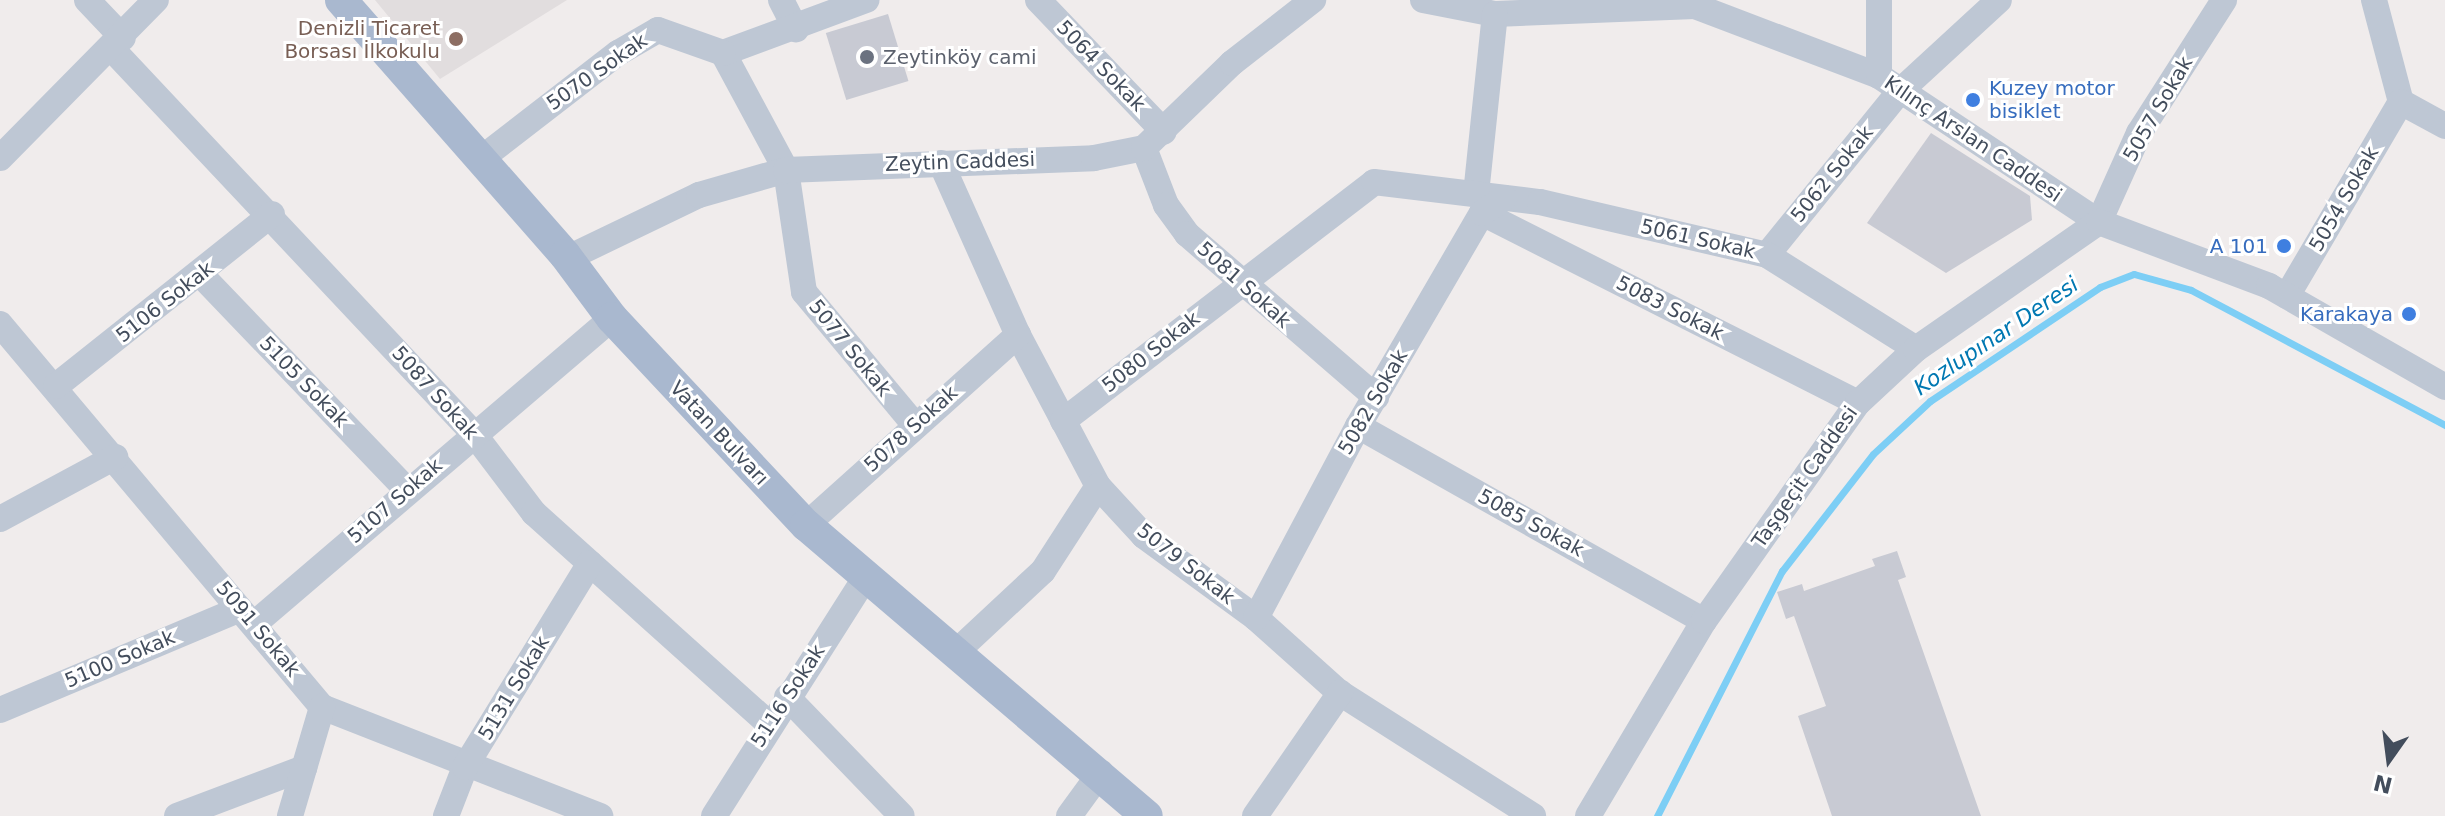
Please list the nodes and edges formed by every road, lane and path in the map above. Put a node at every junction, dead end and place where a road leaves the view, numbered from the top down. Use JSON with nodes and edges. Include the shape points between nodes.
{"nodes":[{"id":1,"x":87,"y":0,"type":"edge"},
{"id":2,"x":156,"y":0,"type":"edge"},
{"id":3,"x":341,"y":0,"type":"edge"},
{"id":4,"x":781,"y":0,"type":"edge"},
{"id":5,"x":866,"y":0,"type":"edge"},
{"id":6,"x":1038,"y":0,"type":"edge"},
{"id":7,"x":1313,"y":0,"type":"edge"},
{"id":8,"x":1879,"y":0,"type":"edge"},
{"id":9,"x":1999,"y":0,"type":"edge"},
{"id":10,"x":2224,"y":0,"type":"edge"},
{"id":11,"x":2374,"y":0,"type":"edge"},
{"id":12,"x":1431,"y":1,"type":"edge"},
{"id":13,"x":1713,"y":6,"type":"edge"},
{"id":14,"x":1495,"y":14,"type":"junction"},
{"id":15,"x":796,"y":29,"type":"junction"},
{"id":16,"x":118,"y":44,"type":"junction"},
{"id":17,"x":723,"y":53,"type":"junction"},
{"id":18,"x":1888,"y":85,"type":"junction"},
{"id":19,"x":2401,"y":102,"type":"junction"},
{"id":20,"x":2445,"y":126,"type":"edge"},
{"id":21,"x":1154,"y":140,"type":"junction"},
{"id":22,"x":0,"y":158,"type":"edge"},
{"id":23,"x":482,"y":158,"type":"junction"},
{"id":24,"x":941,"y":163,"type":"junction"},
{"id":25,"x":786,"y":170,"type":"junction"},
{"id":26,"x":1504,"y":198,"type":"joint"},
{"id":27,"x":1479,"y":203,"type":"junction"},
{"id":28,"x":272,"y":214,"type":"junction"},
{"id":29,"x":2099,"y":222,"type":"junction"},
{"id":30,"x":1767,"y":255,"type":"junction"},
{"id":31,"x":568,"y":258,"type":"junction"},
{"id":32,"x":201,"y":275,"type":"junction"},
{"id":33,"x":1239,"y":283,"type":"junction"},
{"id":34,"x":2287,"y":296,"type":"junction"},
{"id":35,"x":612,"y":318,"type":"junction"},
{"id":36,"x":0,"y":324,"type":"edge"},
{"id":37,"x":1018,"y":335,"type":"junction"},
{"id":38,"x":1916,"y":349,"type":"junction"},
{"id":39,"x":56,"y":386,"type":"junction"},
{"id":40,"x":2445,"y":387,"type":"edge"},
{"id":41,"x":1376,"y":397,"type":"junction"},
{"id":42,"x":1858,"y":403,"type":"junction"},
{"id":43,"x":1063,"y":421,"type":"junction"},
{"id":44,"x":915,"y":425,"type":"junction"},
{"id":45,"x":1358,"y":426,"type":"junction"},
{"id":46,"x":474,"y":434,"type":"junction"},
{"id":47,"x":115,"y":457,"type":"junction"},
{"id":48,"x":1098,"y":486,"type":"junction"},
{"id":49,"x":406,"y":489,"type":"junction"},
{"id":50,"x":0,"y":519,"type":"edge"},
{"id":51,"x":806,"y":525,"type":"junction"},
{"id":52,"x":590,"y":563,"type":"junction"},
{"id":53,"x":865,"y":578,"type":"junction"},
{"id":54,"x":247,"y":617,"type":"junction"},
{"id":55,"x":1256,"y":618,"type":"junction"},
{"id":56,"x":1704,"y":621,"type":"junction"},
{"id":57,"x":955,"y":653,"type":"junction"},
{"id":58,"x":1340,"y":693,"type":"junction"},
{"id":59,"x":787,"y":697,"type":"junction"},
{"id":60,"x":322,"y":707,"type":"junction"},
{"id":61,"x":0,"y":710,"type":"edge"},
{"id":62,"x":769,"y":724,"type":"junction"},
{"id":63,"x":465,"y":767,"type":"junction"},
{"id":64,"x":304,"y":768,"type":"junction"},
{"id":65,"x":1101,"y":772,"type":"junction"},
{"id":66,"x":586,"y":814,"type":"edge"},
{"id":67,"x":177,"y":816,"type":"edge"},
{"id":68,"x":290,"y":816,"type":"edge"},
{"id":69,"x":446,"y":816,"type":"edge"},
{"id":70,"x":714,"y":816,"type":"edge"},
{"id":71,"x":902,"y":816,"type":"edge"},
{"id":72,"x":1069,"y":816,"type":"edge"},
{"id":73,"x":1147,"y":816,"type":"edge"},
{"id":74,"x":1255,"y":816,"type":"edge"},
{"id":75,"x":1533,"y":816,"type":"edge"},
{"id":76,"x":1588,"y":816,"type":"edge"}],
"edges":[{"from":1,"to":16,"type":"street","name":"5087 Sokak"},
{"from":2,"to":16,"type":"street"},
{"from":3,"to":23,"type":"main road","name":"Vatan Bulvarı"},
{"from":4,"to":15,"type":"street"},
{"from":5,"to":15,"type":"street"},
{"from":6,"to":21,"type":"street","name":"5064 Sokak"},
{"from":7,"to":21,"type":"street","via":[[1232,63]]},
{"from":8,"to":18,"type":"street"},
{"from":9,"to":18,"type":"street","name":"5062 Sokak"},
{"from":10,"to":29,"type":"street","name":"5057 Sokak","via":[[2139,133]]},
{"from":11,"to":19,"type":"street"},
{"from":12,"to":14,"type":"street","name":"Kılınç Arslan Caddesi"},
{"from":13,"to":14,"type":"street","name":"Kılınç Arslan Caddesi"},
{"from":13,"to":18,"type":"street","name":"Kılınç Arslan Caddesi"},
{"from":14,"to":27,"type":"street"},
{"from":15,"to":17,"type":"street"},
{"from":16,"to":22,"type":"street"},
{"from":16,"to":28,"type":"street","name":"5087 Sokak"},
{"from":17,"to":23,"type":"street","name":"5070 Sokak","via":[[658,30],[618,53]]},
{"from":17,"to":25,"type":"street","name":"5077 Sokak"},
{"from":18,"to":29,"type":"street","name":"Kılınç Arslan Caddesi"},
{"from":18,"to":30,"type":"street","name":"5062 Sokak"},
{"from":19,"to":20,"type":"street"},
{"from":19,"to":34,"type":"street","name":"5054 Sokak"},
{"from":21,"to":24,"type":"street","name":"Zeytin Caddesi","via":[[1094,158]]},
{"from":21,"to":33,"type":"street","name":"5081 Sokak","via":[[1166,205]]},
{"from":23,"to":31,"type":"main road","name":"Vatan Bulvarı"},
{"from":24,"to":25,"type":"street","name":"Zeytin Caddesi"},
{"from":24,"to":37,"type":"street","name":"5079 Sokak"},
{"from":25,"to":31,"type":"street","name":"Zeytin Caddesi","via":[[699,195]]},
{"from":25,"to":44,"type":"street","name":"5077 Sokak","via":[[804,292]]},
{"from":26,"to":27,"type":"street","name":"5082 Sokak"},
{"from":26,"to":30,"type":"street","name":"5061 Sokak"},
{"from":27,"to":33,"type":"street","via":[[1374,182]]},
{"from":27,"to":41,"type":"street","name":"5082 Sokak"},
{"from":27,"to":42,"type":"street","name":"5083 Sokak"},
{"from":28,"to":32,"type":"street","name":"5106 Sokak"},
{"from":28,"to":46,"type":"street","name":"5087 Sokak"},
{"from":29,"to":34,"type":"street"},
{"from":29,"to":38,"type":"street","name":"Taşgeçit Caddesi"},
{"from":30,"to":38,"type":"street","name":"5061 Sokak"},
{"from":31,"to":35,"type":"main road","name":"Vatan Bulvarı"},
{"from":32,"to":39,"type":"street","name":"5106 Sokak"},
{"from":32,"to":49,"type":"street","name":"5105 Sokak"},
{"from":33,"to":41,"type":"street","name":"5081 Sokak"},
{"from":33,"to":43,"type":"street","name":"5080 Sokak"},
{"from":34,"to":40,"type":"street"},
{"from":35,"to":46,"type":"street","name":"5107 Sokak"},
{"from":35,"to":51,"type":"main road","name":"Vatan Bulvarı"},
{"from":36,"to":39,"type":"street","name":"5091 Sokak"},
{"from":37,"to":43,"type":"street","name":"5079 Sokak"},
{"from":37,"to":44,"type":"street","name":"5078 Sokak"},
{"from":38,"to":42,"type":"street","name":"Taşgeçit Caddesi"},
{"from":39,"to":47,"type":"street","name":"5091 Sokak"},
{"from":41,"to":45,"type":"street","name":"5082 Sokak"},
{"from":42,"to":56,"type":"street","name":"Taşgeçit Caddesi"},
{"from":43,"to":48,"type":"street","name":"5079 Sokak"},
{"from":44,"to":51,"type":"street","name":"5078 Sokak"},
{"from":45,"to":55,"type":"street","name":"5082 Sokak"},
{"from":45,"to":56,"type":"street","name":"5085 Sokak"},
{"from":46,"to":49,"type":"street","name":"5107 Sokak"},
{"from":46,"to":52,"type":"street","name":"5087 Sokak","via":[[534,513]]},
{"from":47,"to":50,"type":"street"},
{"from":47,"to":54,"type":"street","name":"5091 Sokak"},
{"from":48,"to":55,"type":"street","name":"5079 Sokak","via":[[1144,536]]},
{"from":48,"to":57,"type":"street","via":[[1043,571]]},
{"from":49,"to":54,"type":"street","name":"5107 Sokak"},
{"from":51,"to":53,"type":"main road","name":"Vatan Bulvarı"},
{"from":52,"to":62,"type":"street","name":"5087 Sokak"},
{"from":52,"to":63,"type":"street","name":"5131 Sokak"},
{"from":53,"to":57,"type":"main road","name":"Vatan Bulvarı"},
{"from":53,"to":59,"type":"street","name":"5116 Sokak"},
{"from":54,"to":60,"type":"street","name":"5091 Sokak"},
{"from":54,"to":61,"type":"street","name":"5100 Sokak"},
{"from":55,"to":58,"type":"street","name":"5079 Sokak"},
{"from":56,"to":76,"type":"street","name":"Taşgeçit Caddesi"},
{"from":57,"to":65,"type":"main road","name":"Vatan Bulvarı"},
{"from":58,"to":74,"type":"street"},
{"from":58,"to":75,"type":"street","name":"5079 Sokak"},
{"from":59,"to":62,"type":"street","name":"5116 Sokak"},
{"from":59,"to":71,"type":"street"},
{"from":60,"to":63,"type":"street","name":"5091 Sokak"},
{"from":60,"to":64,"type":"street"},
{"from":62,"to":70,"type":"street","name":"5116 Sokak"},
{"from":63,"to":66,"type":"street","name":"5091 Sokak"},
{"from":63,"to":69,"type":"street","name":"5131 Sokak"},
{"from":64,"to":67,"type":"street"},
{"from":64,"to":68,"type":"street"},
{"from":65,"to":72,"type":"street"},
{"from":65,"to":73,"type":"main road","name":"Vatan Bulvarı"}]}
